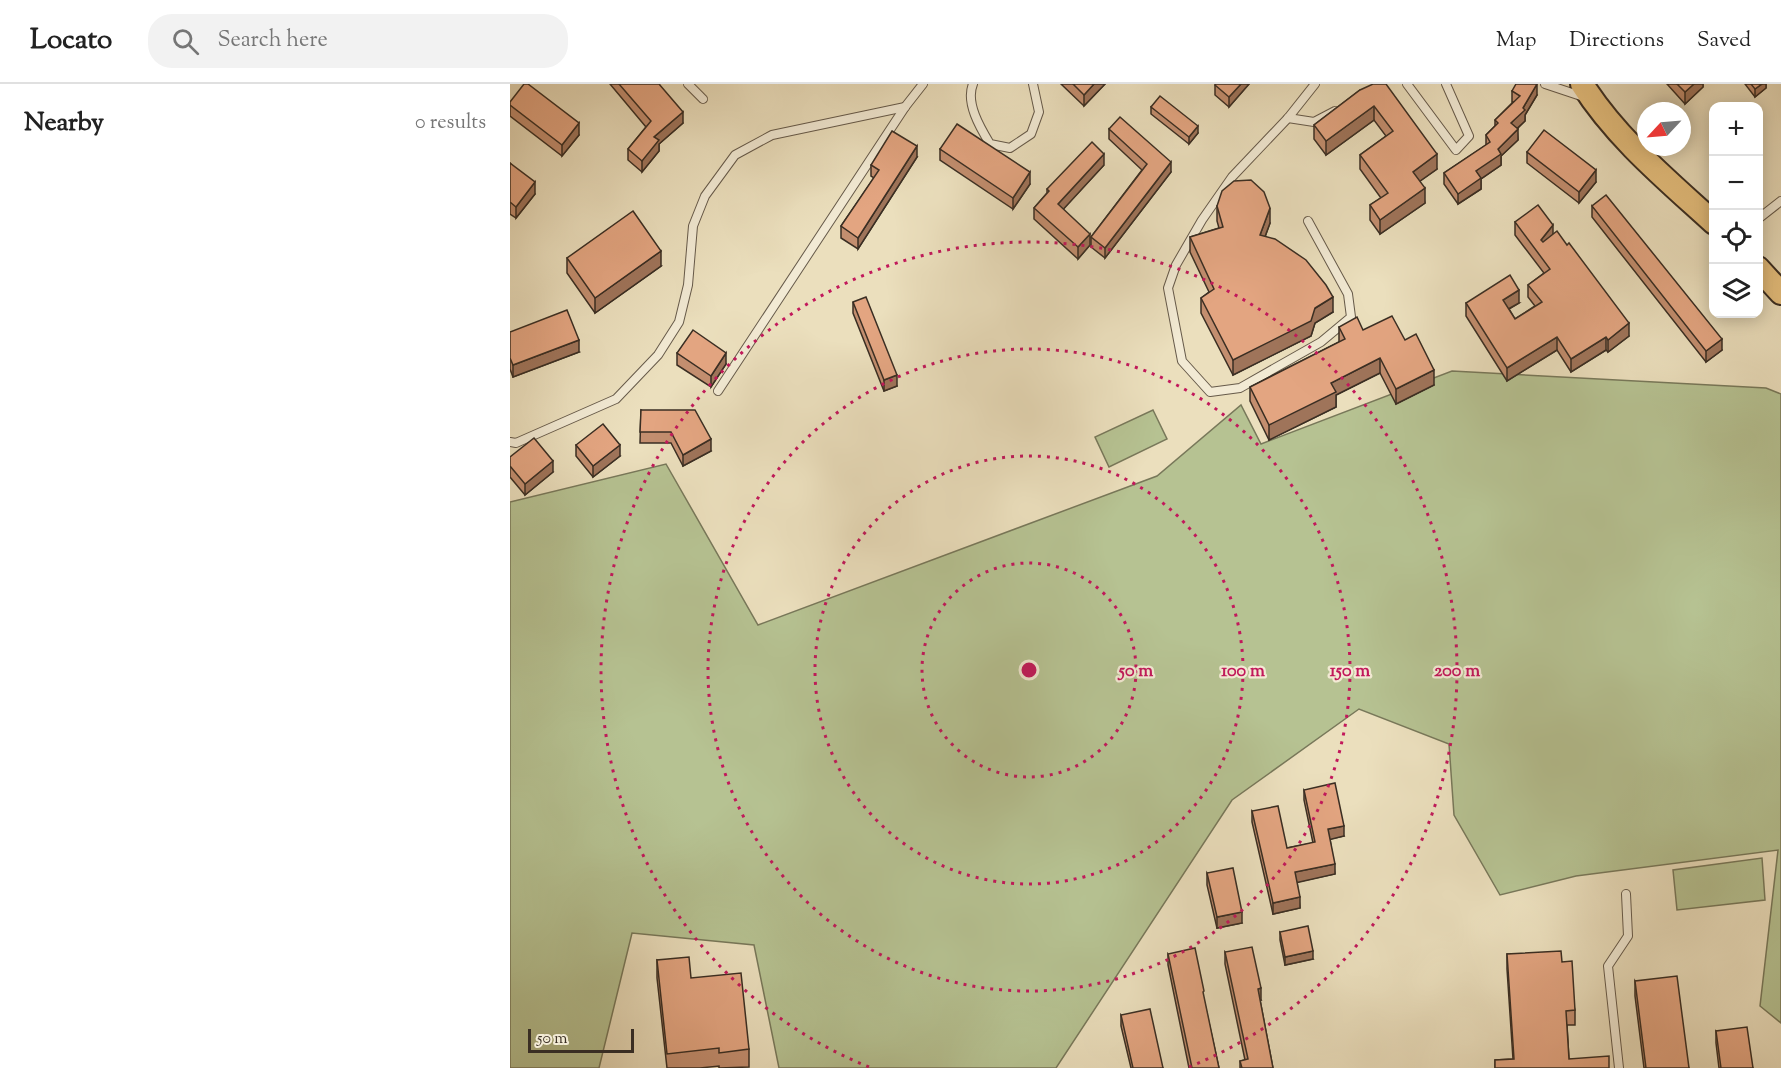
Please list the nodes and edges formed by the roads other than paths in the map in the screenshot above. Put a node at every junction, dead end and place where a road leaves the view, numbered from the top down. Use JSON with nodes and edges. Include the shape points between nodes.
{"nodes":[{"id":1,"x":688,"y":84,"type":"edge"},
{"id":2,"x":923,"y":84,"type":"edge"},
{"id":3,"x":973,"y":84,"type":"edge"},
{"id":4,"x":1033,"y":84,"type":"edge"},
{"id":5,"x":1315,"y":84,"type":"edge"},
{"id":6,"x":1407,"y":84,"type":"edge"},
{"id":7,"x":1446,"y":84,"type":"edge"},
{"id":8,"x":1545,"y":84,"type":"edge"},
{"id":9,"x":1587,"y":92,"type":"edge"},
{"id":10,"x":703,"y":99,"type":"dead end"},
{"id":11,"x":1345,"y":106,"type":"edge"},
{"id":12,"x":905,"y":107,"type":"junction"},
{"id":13,"x":1288,"y":118,"type":"junction"},
{"id":14,"x":1781,"y":201,"type":"edge"},
{"id":15,"x":1763,"y":215,"type":"edge"},
{"id":16,"x":1709,"y":219,"type":"edge"},
{"id":17,"x":1308,"y":221,"type":"dead end"},
{"id":18,"x":1763,"y":273,"type":"edge"},
{"id":19,"x":1781,"y":293,"type":"edge"},
{"id":20,"x":718,"y":391,"type":"dead end"},
{"id":21,"x":510,"y":442,"type":"edge"},
{"id":22,"x":1626,"y":894,"type":"dead end"},
{"id":23,"x":1619,"y":1068,"type":"edge"}],
"edges":[{"from":1,"to":10,"type":"lane"},
{"from":2,"to":12,"type":"lane"},
{"from":3,"to":4,"type":"lane","via":[[975,120],[990,144],[1010,148],[1031,135],[1039,111]]},
{"from":5,"to":13,"type":"lane"},
{"from":6,"to":7,"type":"lane","via":[[1456,150],[1469,136]]},
{"from":8,"to":9,"type":"lane"},
{"from":9,"to":16,"type":"main road","via":[[1642,156]]},
{"from":11,"to":13,"type":"lane","via":[[1314,122]]},
{"from":12,"to":20,"type":"lane"},
{"from":12,"to":21,"type":"lane","via":[[772,135],[735,155],[705,196],[693,226],[688,285],[679,322],[658,355],[616,399],[516,443]]},
{"from":13,"to":17,"type":"lane","via":[[1232,177],[1176,265],[1168,288],[1182,361],[1210,392],[1240,388],[1321,342],[1351,317],[1348,294]]},
{"from":14,"to":15,"type":"lane"},
{"from":18,"to":19,"type":"main road"},
{"from":22,"to":23,"type":"lane","via":[[1628,936],[1608,966]]}]}
